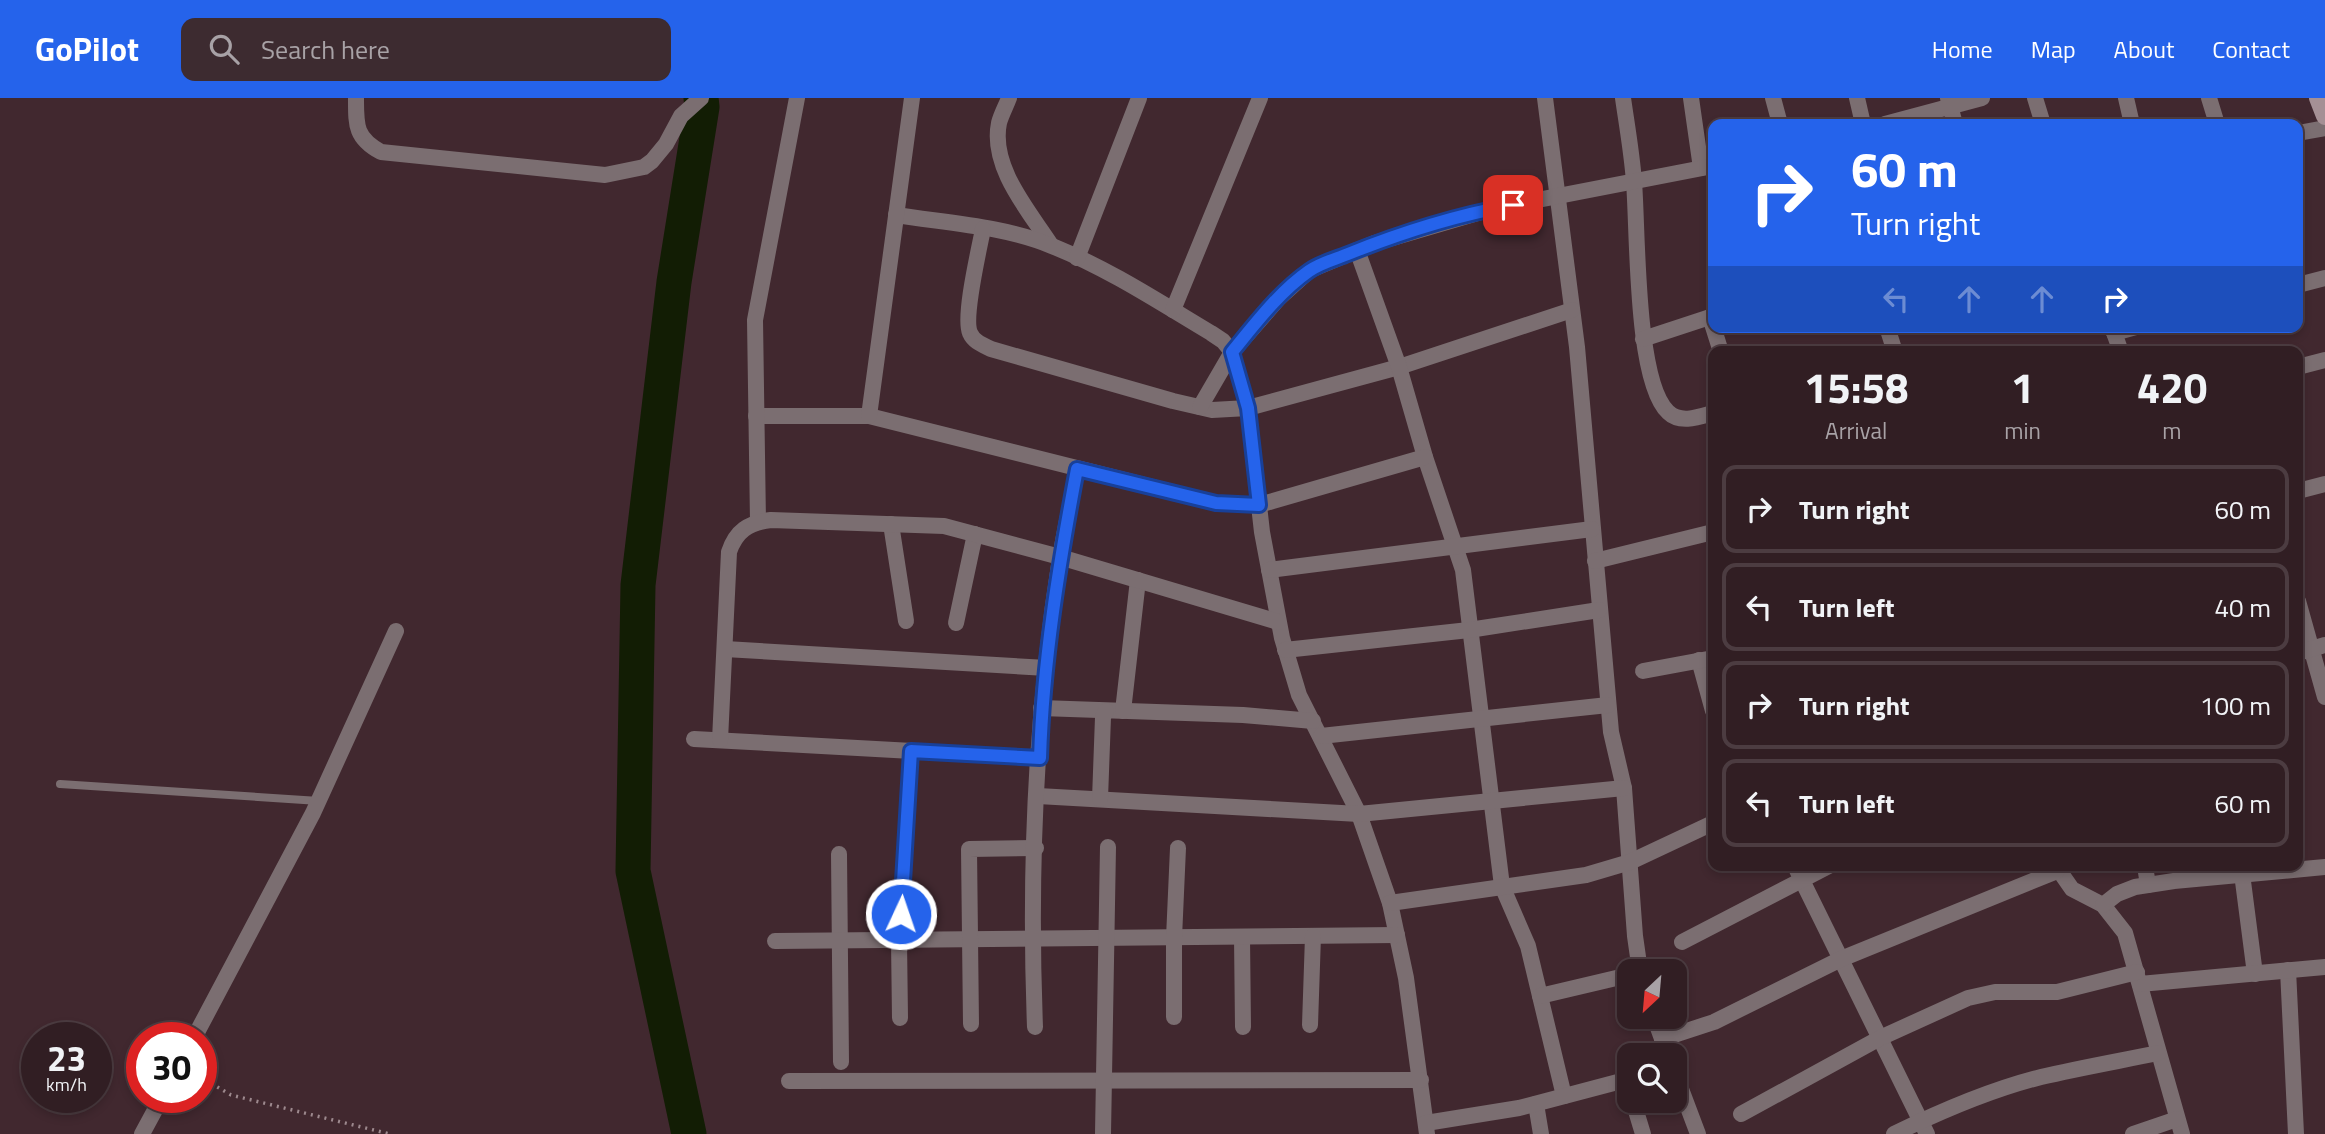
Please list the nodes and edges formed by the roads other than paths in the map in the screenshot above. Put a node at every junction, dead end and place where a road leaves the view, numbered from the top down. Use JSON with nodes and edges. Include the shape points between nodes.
{"nodes":[{"id":1,"x":356,"y":98,"type":"edge"},
{"id":2,"x":797,"y":98,"type":"edge"},
{"id":3,"x":912,"y":98,"type":"edge"},
{"id":4,"x":1009,"y":98,"type":"edge"},
{"id":5,"x":1139,"y":98,"type":"edge"},
{"id":6,"x":1259,"y":98,"type":"edge"},
{"id":7,"x":1545,"y":98,"type":"edge"},
{"id":8,"x":1623,"y":98,"type":"edge"},
{"id":9,"x":1691,"y":98,"type":"edge"},
{"id":10,"x":1773,"y":98,"type":"edge"},
{"id":11,"x":1857,"y":98,"type":"edge"},
{"id":12,"x":1982,"y":98,"type":"edge"},
{"id":13,"x":2035,"y":98,"type":"edge"},
{"id":14,"x":2126,"y":98,"type":"edge"},
{"id":15,"x":2209,"y":98,"type":"edge"},
{"id":16,"x":2318,"y":98,"type":"edge"},
{"id":17,"x":698,"y":100,"type":"edge"},
{"id":18,"x":1949,"y":102,"type":"edge"},
{"id":19,"x":2325,"y":116,"type":"edge"},
{"id":20,"x":1779,"y":119,"type":"edge"},
{"id":21,"x":1862,"y":119,"type":"edge"},
{"id":22,"x":1900,"y":119,"type":"edge"},
{"id":23,"x":1954,"y":119,"type":"edge"},
{"id":24,"x":2041,"y":119,"type":"edge"},
{"id":25,"x":2131,"y":119,"type":"edge"},
{"id":26,"x":2215,"y":119,"type":"edge"},
{"id":27,"x":2325,"y":128,"type":"edge"},
{"id":28,"x":2303,"y":132,"type":"edge"},
{"id":29,"x":1707,"y":167,"type":"edge"},
{"id":30,"x":1634,"y":181,"type":"junction"},
{"id":31,"x":1571,"y":194,"type":"junction"},
{"id":32,"x":896,"y":215,"type":"junction"},
{"id":33,"x":983,"y":229,"type":"junction"},
{"id":34,"x":1051,"y":245,"type":"junction"},
{"id":35,"x":1357,"y":250,"type":"junction"},
{"id":36,"x":1077,"y":258,"type":"junction"},
{"id":37,"x":2325,"y":278,"type":"edge"},
{"id":38,"x":2303,"y":284,"type":"edge"},
{"id":39,"x":1173,"y":310,"type":"junction"},
{"id":40,"x":1572,"y":310,"type":"junction"},
{"id":41,"x":1708,"y":317,"type":"edge"},
{"id":42,"x":1643,"y":339,"type":"junction"},
{"id":43,"x":1232,"y":352,"type":"junction"},
{"id":44,"x":2325,"y":360,"type":"edge"},
{"id":45,"x":2303,"y":367,"type":"edge"},
{"id":46,"x":1399,"y":368,"type":"junction"},
{"id":47,"x":1200,"y":407,"type":"junction"},
{"id":48,"x":1248,"y":408,"type":"junction"},
{"id":49,"x":1708,"y":414,"type":"edge"},
{"id":50,"x":756,"y":416,"type":"junction"},
{"id":51,"x":869,"y":416,"type":"junction"},
{"id":52,"x":1425,"y":457,"type":"junction"},
{"id":53,"x":1077,"y":469,"type":"junction"},
{"id":54,"x":2325,"y":484,"type":"edge"},
{"id":55,"x":2303,"y":490,"type":"edge"},
{"id":56,"x":1259,"y":505,"type":"junction"},
{"id":57,"x":758,"y":522,"type":"junction"},
{"id":58,"x":891,"y":524,"type":"junction"},
{"id":59,"x":1592,"y":529,"type":"junction"},
{"id":60,"x":1708,"y":533,"type":"edge"},
{"id":61,"x":975,"y":534,"type":"junction"},
{"id":62,"x":1457,"y":547,"type":"junction"},
{"id":63,"x":1060,"y":557,"type":"junction"},
{"id":64,"x":1595,"y":561,"type":"junction"},
{"id":65,"x":1269,"y":570,"type":"junction"},
{"id":66,"x":1138,"y":580,"type":"junction"},
{"id":67,"x":1599,"y":610,"type":"junction"},
{"id":68,"x":2303,"y":618,"type":"edge"},
{"id":69,"x":906,"y":621,"type":"dead end"},
{"id":70,"x":1278,"y":622,"type":"junction"},
{"id":71,"x":956,"y":623,"type":"dead end"},
{"id":72,"x":1469,"y":630,"type":"junction"},
{"id":73,"x":396,"y":631,"type":"dead end"},
{"id":74,"x":724,"y":649,"type":"junction"},
{"id":75,"x":2312,"y":649,"type":"edge"},
{"id":76,"x":1285,"y":650,"type":"junction"},
{"id":77,"x":1706,"y":659,"type":"edge"},
{"id":78,"x":1046,"y":668,"type":"junction"},
{"id":79,"x":1643,"y":671,"type":"dead end"},
{"id":80,"x":2325,"y":697,"type":"edge"},
{"id":81,"x":1608,"y":705,"type":"junction"},
{"id":82,"x":1041,"y":708,"type":"junction"},
{"id":83,"x":1115,"y":711,"type":"junction"},
{"id":84,"x":1480,"y":719,"type":"junction"},
{"id":85,"x":1313,"y":721,"type":"junction"},
{"id":86,"x":1321,"y":736,"type":"junction"},
{"id":87,"x":694,"y":739,"type":"dead end"},
{"id":88,"x":720,"y":740,"type":"junction"},
{"id":89,"x":911,"y":751,"type":"junction"},
{"id":90,"x":1040,"y":758,"type":"junction"},
{"id":91,"x":60,"y":784,"type":"dead end"},
{"id":92,"x":1624,"y":788,"type":"junction"},
{"id":93,"x":1038,"y":796,"type":"junction"},
{"id":94,"x":1100,"y":799,"type":"junction"},
{"id":95,"x":319,"y":801,"type":"junction"},
{"id":96,"x":1491,"y":801,"type":"junction"},
{"id":97,"x":1359,"y":814,"type":"junction"},
{"id":98,"x":1708,"y":825,"type":"edge"},
{"id":99,"x":1108,"y":847,"type":"dead end"},
{"id":100,"x":1036,"y":848,"type":"junction"},
{"id":101,"x":1178,"y":848,"type":"dead end"},
{"id":102,"x":839,"y":853,"type":"dead end"},
{"id":103,"x":1630,"y":862,"type":"junction"},
{"id":104,"x":2325,"y":867,"type":"edge"},
{"id":105,"x":2303,"y":868,"type":"edge"},
{"id":106,"x":2050,"y":871,"type":"edge"},
{"id":107,"x":2059,"y":871,"type":"edge"},
{"id":108,"x":2146,"y":871,"type":"edge"},
{"id":109,"x":2236,"y":871,"type":"edge"},
{"id":110,"x":2242,"y":871,"type":"edge"},
{"id":111,"x":1798,"y":872,"type":"edge"},
{"id":112,"x":2148,"y":885,"type":"junction"},
{"id":113,"x":1502,"y":887,"type":"junction"},
{"id":114,"x":1390,"y":903,"type":"junction"},
{"id":115,"x":2103,"y":905,"type":"junction"},
{"id":116,"x":1397,"y":935,"type":"junction"},
{"id":117,"x":1313,"y":936,"type":"junction"},
{"id":118,"x":1242,"y":937,"type":"junction"},
{"id":119,"x":1174,"y":938,"type":"junction"},
{"id":120,"x":1105,"y":939,"type":"junction"},
{"id":121,"x":970,"y":940,"type":"junction"},
{"id":122,"x":1032,"y":940,"type":"junction"},
{"id":123,"x":775,"y":941,"type":"dead end"},
{"id":124,"x":839,"y":941,"type":"junction"},
{"id":125,"x":899,"y":941,"type":"junction"},
{"id":126,"x":1682,"y":942,"type":"dead end"},
{"id":127,"x":1638,"y":959,"type":"edge"},
{"id":128,"x":1840,"y":959,"type":"junction"},
{"id":129,"x":2325,"y":967,"type":"edge"},
{"id":130,"x":2288,"y":970,"type":"junction"},
{"id":131,"x":2255,"y":974,"type":"junction"},
{"id":132,"x":1617,"y":978,"type":"edge"},
{"id":133,"x":2138,"y":978,"type":"junction"},
{"id":134,"x":1540,"y":996,"type":"junction"},
{"id":135,"x":1174,"y":1017,"type":"dead end"},
{"id":136,"x":900,"y":1018,"type":"dead end"},
{"id":137,"x":202,"y":1022,"type":"edge"},
{"id":138,"x":971,"y":1024,"type":"dead end"},
{"id":139,"x":1310,"y":1026,"type":"dead end"},
{"id":140,"x":1035,"y":1027,"type":"dead end"},
{"id":141,"x":1243,"y":1027,"type":"dead end"},
{"id":142,"x":1658,"y":1029,"type":"edge"},
{"id":143,"x":1880,"y":1038,"type":"junction"},
{"id":144,"x":1662,"y":1039,"type":"junction"},
{"id":145,"x":1664,"y":1043,"type":"edge"},
{"id":146,"x":2158,"y":1053,"type":"junction"},
{"id":147,"x":841,"y":1062,"type":"dead end"},
{"id":148,"x":1421,"y":1080,"type":"junction"},
{"id":149,"x":789,"y":1081,"type":"dead end"},
{"id":150,"x":1104,"y":1082,"type":"junction"},
{"id":151,"x":1617,"y":1084,"type":"edge"},
{"id":152,"x":1564,"y":1096,"type":"junction"},
{"id":153,"x":1536,"y":1104,"type":"junction"},
{"id":154,"x":1687,"y":1104,"type":"edge"},
{"id":155,"x":153,"y":1113,"type":"edge"},
{"id":156,"x":1637,"y":1113,"type":"edge"},
{"id":157,"x":1741,"y":1114,"type":"dead end"},
{"id":158,"x":2180,"y":1126,"type":"edge"},
{"id":159,"x":1924,"y":1127,"type":"edge"},
{"id":160,"x":1426,"y":1129,"type":"edge"},
{"id":161,"x":142,"y":1134,"type":"edge"},
{"id":162,"x":1103,"y":1134,"type":"edge"},
{"id":163,"x":1541,"y":1134,"type":"edge"},
{"id":164,"x":1643,"y":1134,"type":"edge"},
{"id":165,"x":1699,"y":1134,"type":"edge"},
{"id":166,"x":1894,"y":1134,"type":"edge"},
{"id":167,"x":2133,"y":1134,"type":"edge"},
{"id":168,"x":2296,"y":1134,"type":"edge"}],
"edges":[{"from":1,"to":17,"type":"street","via":[[360,136],[381,152],[605,175],[652,161],[681,116]]},
{"from":2,"to":50,"type":"street","via":[[755,320]]},
{"from":3,"to":32,"type":"street"},
{"from":4,"to":34,"type":"street","via":[[999,123],[1002,162]]},
{"from":5,"to":36,"type":"street"},
{"from":6,"to":39,"type":"street"},
{"from":7,"to":31,"type":"street"},
{"from":8,"to":30,"type":"street"},
{"from":9,"to":29,"type":"street"},
{"from":10,"to":20,"type":"street"},
{"from":11,"to":21,"type":"street"},
{"from":12,"to":18,"type":"street"},
{"from":13,"to":24,"type":"street"},
{"from":14,"to":25,"type":"street"},
{"from":15,"to":26,"type":"street"},
{"from":16,"to":19,"type":"street"},
{"from":18,"to":22,"type":"street"},
{"from":18,"to":23,"type":"street"},
{"from":27,"to":28,"type":"street"},
{"from":29,"to":30,"type":"street"},
{"from":30,"to":31,"type":"street"},
{"from":30,"to":42,"type":"street"},
{"from":31,"to":35,"type":"street","via":[[1490,209]]},
{"from":31,"to":40,"type":"street"},
{"from":32,"to":33,"type":"street"},
{"from":32,"to":51,"type":"street"},
{"from":33,"to":34,"type":"street"},
{"from":33,"to":47,"type":"street","via":[[967,321],[972,337],[980,344]]},
{"from":34,"to":36,"type":"street"},
{"from":35,"to":43,"type":"street","via":[[1310,270]]},
{"from":35,"to":46,"type":"street"},
{"from":36,"to":39,"type":"street"},
{"from":37,"to":38,"type":"street"},
{"from":39,"to":43,"type":"street","via":[[1223,341]]},
{"from":40,"to":46,"type":"street"},
{"from":40,"to":59,"type":"street"},
{"from":41,"to":42,"type":"street"},
{"from":42,"to":49,"type":"street","via":[[1658,398],[1668,413],[1692,419]]},
{"from":43,"to":47,"type":"street"},
{"from":43,"to":48,"type":"street"},
{"from":44,"to":45,"type":"street"},
{"from":46,"to":48,"type":"street"},
{"from":46,"to":52,"type":"street"},
{"from":47,"to":48,"type":"street"},
{"from":48,"to":56,"type":"street"},
{"from":50,"to":51,"type":"street"},
{"from":50,"to":57,"type":"street"},
{"from":51,"to":53,"type":"street"},
{"from":52,"to":56,"type":"street"},
{"from":52,"to":62,"type":"street"},
{"from":53,"to":56,"type":"street","via":[[1216,503]]},
{"from":53,"to":63,"type":"street"},
{"from":54,"to":55,"type":"street"},
{"from":56,"to":65,"type":"street"},
{"from":57,"to":58,"type":"street"},
{"from":57,"to":74,"type":"street","via":[[738,533],[729,552]]},
{"from":58,"to":61,"type":"street","via":[[944,526]]},
{"from":58,"to":69,"type":"street"},
{"from":59,"to":62,"type":"street"},
{"from":59,"to":64,"type":"street"},
{"from":60,"to":64,"type":"street"},
{"from":61,"to":63,"type":"street"},
{"from":61,"to":71,"type":"street"},
{"from":62,"to":65,"type":"street"},
{"from":62,"to":72,"type":"street"},
{"from":63,"to":66,"type":"street"},
{"from":63,"to":78,"type":"street"},
{"from":64,"to":67,"type":"street"},
{"from":65,"to":70,"type":"street"},
{"from":66,"to":70,"type":"street"},
{"from":66,"to":83,"type":"street"},
{"from":67,"to":72,"type":"street"},
{"from":67,"to":81,"type":"street"},
{"from":68,"to":75,"type":"street"},
{"from":70,"to":76,"type":"street"},
{"from":72,"to":76,"type":"street"},
{"from":72,"to":84,"type":"street"},
{"from":73,"to":95,"type":"street"},
{"from":74,"to":78,"type":"street"},
{"from":74,"to":88,"type":"street"},
{"from":75,"to":80,"type":"street"},
{"from":76,"to":85,"type":"street"},
{"from":77,"to":79,"type":"street"},
{"from":78,"to":82,"type":"street"},
{"from":81,"to":84,"type":"street"},
{"from":81,"to":92,"type":"street"},
{"from":82,"to":83,"type":"street"},
{"from":82,"to":90,"type":"street"},
{"from":83,"to":85,"type":"street"},
{"from":83,"to":94,"type":"street","via":[[1103,717]]},
{"from":84,"to":86,"type":"street"},
{"from":84,"to":96,"type":"street"},
{"from":85,"to":86,"type":"street"},
{"from":86,"to":97,"type":"street"},
{"from":87,"to":88,"type":"street"},
{"from":88,"to":89,"type":"street"},
{"from":89,"to":90,"type":"street"},
{"from":89,"to":125,"type":"street"},
{"from":90,"to":93,"type":"street"},
{"from":91,"to":95,"type":"lane"},
{"from":92,"to":96,"type":"street"},
{"from":92,"to":103,"type":"street"},
{"from":93,"to":94,"type":"street"},
{"from":93,"to":100,"type":"street"},
{"from":94,"to":97,"type":"street"},
{"from":95,"to":137,"type":"street"},
{"from":96,"to":97,"type":"street"},
{"from":96,"to":113,"type":"street"},
{"from":97,"to":114,"type":"street"},
{"from":98,"to":103,"type":"street"},
{"from":99,"to":120,"type":"street"},
{"from":100,"to":121,"type":"street","via":[[969,849]]},
{"from":100,"to":122,"type":"street"},
{"from":101,"to":119,"type":"street"},
{"from":102,"to":124,"type":"street"},
{"from":103,"to":113,"type":"street","via":[[1563,880]]},
{"from":103,"to":127,"type":"street"},
{"from":104,"to":105,"type":"street"},
{"from":106,"to":128,"type":"street"},
{"from":107,"to":115,"type":"street","via":[[2072,889]]},
{"from":108,"to":112,"type":"street"},
{"from":109,"to":112,"type":"street"},
{"from":110,"to":131,"type":"street"},
{"from":111,"to":126,"type":"street"},
{"from":111,"to":128,"type":"street"},
{"from":112,"to":115,"type":"street","via":[[2117,894]]},
{"from":113,"to":114,"type":"street"},
{"from":113,"to":134,"type":"street","via":[[1528,946]]},
{"from":114,"to":116,"type":"street"},
{"from":115,"to":133,"type":"street","via":[[2125,933]]},
{"from":116,"to":117,"type":"street"},
{"from":116,"to":148,"type":"street"},
{"from":117,"to":118,"type":"street"},
{"from":117,"to":139,"type":"street"},
{"from":118,"to":119,"type":"street"},
{"from":118,"to":141,"type":"street"},
{"from":119,"to":120,"type":"street"},
{"from":119,"to":135,"type":"street"},
{"from":120,"to":122,"type":"street"},
{"from":120,"to":150,"type":"street"},
{"from":121,"to":122,"type":"street"},
{"from":121,"to":125,"type":"street"},
{"from":121,"to":138,"type":"street"},
{"from":122,"to":140,"type":"street"},
{"from":123,"to":124,"type":"street"},
{"from":124,"to":125,"type":"street"},
{"from":124,"to":147,"type":"street"},
{"from":125,"to":136,"type":"street"},
{"from":128,"to":143,"type":"street"},
{"from":128,"to":144,"type":"street","via":[[1714,1022]]},
{"from":129,"to":130,"type":"street"},
{"from":130,"to":131,"type":"street"},
{"from":130,"to":168,"type":"street"},
{"from":131,"to":133,"type":"street"},
{"from":132,"to":134,"type":"street"},
{"from":133,"to":143,"type":"street","via":[[2057,992],[1995,992],[1968,999]]},
{"from":133,"to":146,"type":"street"},
{"from":134,"to":152,"type":"street"},
{"from":142,"to":144,"type":"street"},
{"from":143,"to":157,"type":"street"},
{"from":143,"to":159,"type":"street"},
{"from":144,"to":145,"type":"street"},
{"from":146,"to":158,"type":"street"},
{"from":146,"to":159,"type":"street","via":[[2014,1084],[1971,1099]]},
{"from":148,"to":150,"type":"street"},
{"from":148,"to":160,"type":"street"},
{"from":149,"to":150,"type":"street"},
{"from":150,"to":162,"type":"street"},
{"from":151,"to":152,"type":"street"},
{"from":152,"to":153,"type":"street"},
{"from":153,"to":160,"type":"street"},
{"from":153,"to":163,"type":"street"},
{"from":154,"to":165,"type":"street"},
{"from":155,"to":161,"type":"street"},
{"from":156,"to":164,"type":"street"},
{"from":158,"to":167,"type":"street"},
{"from":159,"to":166,"type":"street"}]}
